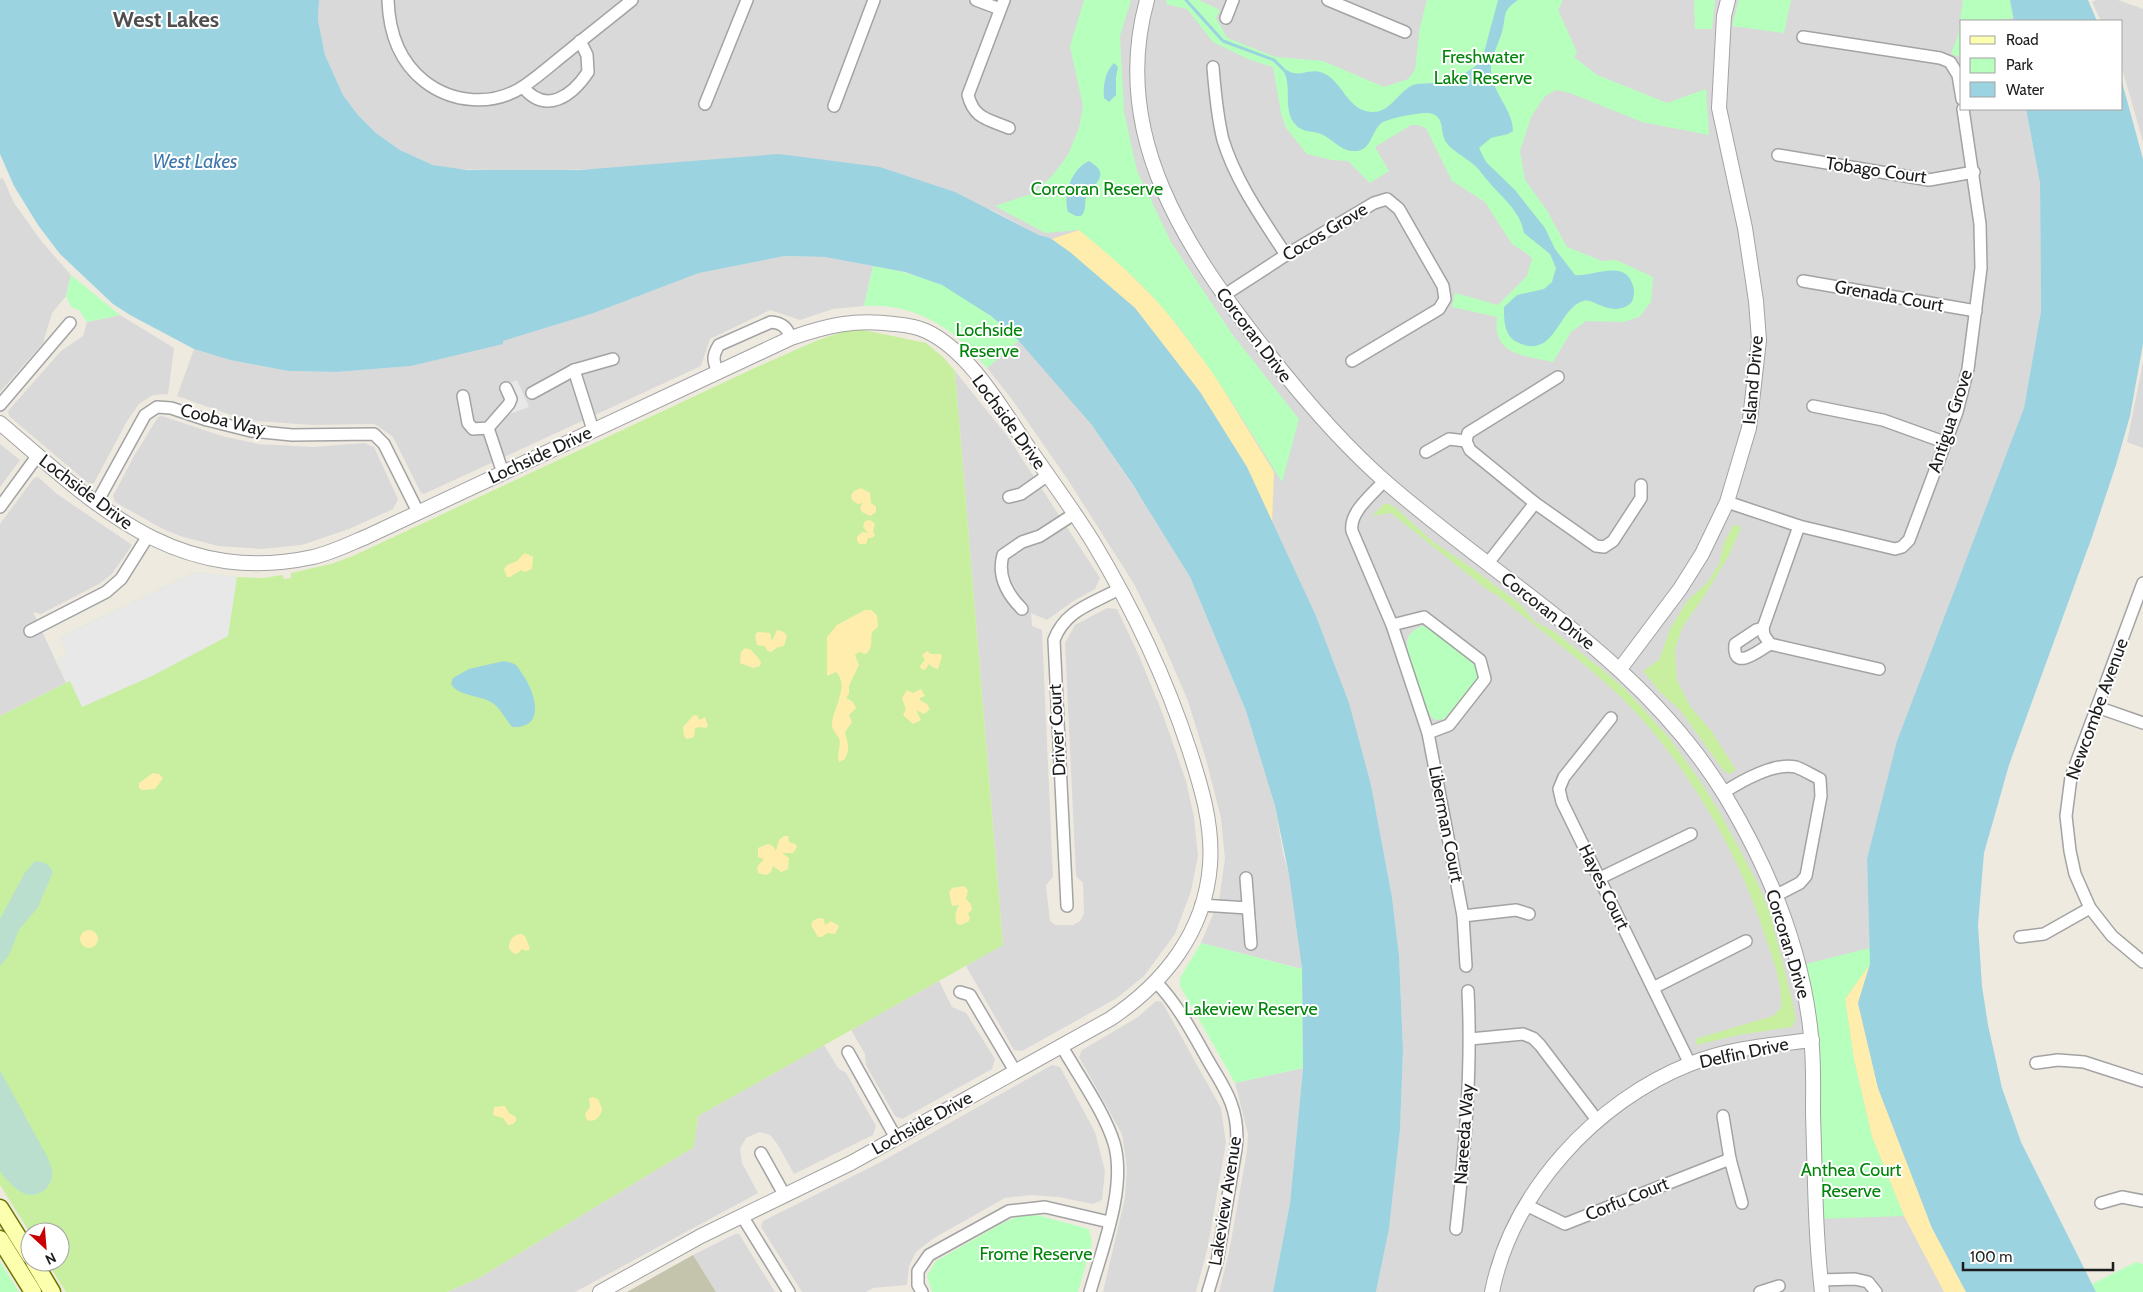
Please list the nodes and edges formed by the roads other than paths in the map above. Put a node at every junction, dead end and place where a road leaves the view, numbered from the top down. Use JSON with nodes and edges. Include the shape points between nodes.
{"nodes":[{"id":1,"x":388,"y":0,"type":"edge"},
{"id":2,"x":632,"y":0,"type":"edge"},
{"id":3,"x":747,"y":0,"type":"edge"},
{"id":4,"x":874,"y":0,"type":"edge"},
{"id":5,"x":976,"y":0,"type":"edge"},
{"id":6,"x":1147,"y":0,"type":"edge"},
{"id":7,"x":1233,"y":0,"type":"edge"},
{"id":8,"x":1328,"y":0,"type":"edge"},
{"id":9,"x":1728,"y":0,"type":"edge"},
{"id":10,"x":1002,"y":4,"type":"edge"},
{"id":11,"x":1226,"y":18,"type":"dead end"},
{"id":12,"x":1405,"y":32,"type":"dead end"},
{"id":13,"x":1803,"y":37,"type":"dead end"},
{"id":14,"x":580,"y":41,"type":"junction"},
{"id":15,"x":1213,"y":67,"type":"dead end"},
{"id":16,"x":523,"y":87,"type":"junction"},
{"id":17,"x":1960,"y":87,"type":"edge"},
{"id":18,"x":705,"y":104,"type":"dead end"},
{"id":19,"x":834,"y":106,"type":"dead end"},
{"id":20,"x":1963,"y":110,"type":"edge"},
{"id":21,"x":1009,"y":128,"type":"dead end"},
{"id":22,"x":1778,"y":155,"type":"dead end"},
{"id":23,"x":1974,"y":172,"type":"junction"},
{"id":24,"x":1286,"y":254,"type":"junction"},
{"id":25,"x":1803,"y":281,"type":"dead end"},
{"id":26,"x":1223,"y":296,"type":"junction"},
{"id":27,"x":1976,"y":311,"type":"junction"},
{"id":28,"x":70,"y":323,"type":"dead end"},
{"id":29,"x":792,"y":338,"type":"junction"},
{"id":30,"x":613,"y":359,"type":"dead end"},
{"id":31,"x":1352,"y":361,"type":"dead end"},
{"id":32,"x":574,"y":370,"type":"junction"},
{"id":33,"x":718,"y":372,"type":"junction"},
{"id":34,"x":1558,"y":377,"type":"dead end"},
{"id":35,"x":506,"y":388,"type":"dead end"},
{"id":36,"x":532,"y":393,"type":"dead end"},
{"id":37,"x":463,"y":396,"type":"dead end"},
{"id":38,"x":0,"y":404,"type":"edge"},
{"id":39,"x":1813,"y":406,"type":"dead end"},
{"id":40,"x":0,"y":423,"type":"edge"},
{"id":41,"x":488,"y":428,"type":"junction"},
{"id":42,"x":594,"y":430,"type":"junction"},
{"id":43,"x":1466,"y":441,"type":"junction"},
{"id":44,"x":1944,"y":442,"type":"junction"},
{"id":45,"x":1426,"y":452,"type":"dead end"},
{"id":46,"x":38,"y":455,"type":"junction"},
{"id":47,"x":503,"y":473,"type":"junction"},
{"id":48,"x":1048,"y":475,"type":"junction"},
{"id":49,"x":1384,"y":481,"type":"junction"},
{"id":50,"x":1641,"y":485,"type":"dead end"},
{"id":51,"x":1009,"y":497,"type":"dead end"},
{"id":52,"x":1535,"y":502,"type":"junction"},
{"id":53,"x":1727,"y":502,"type":"junction"},
{"id":54,"x":96,"y":504,"type":"junction"},
{"id":55,"x":0,"y":507,"type":"edge"},
{"id":56,"x":418,"y":512,"type":"junction"},
{"id":57,"x":1074,"y":514,"type":"junction"},
{"id":58,"x":1799,"y":526,"type":"junction"},
{"id":59,"x":148,"y":536,"type":"junction"},
{"id":60,"x":1488,"y":563,"type":"junction"},
{"id":61,"x":2143,"y":583,"type":"edge"},
{"id":62,"x":1119,"y":589,"type":"junction"},
{"id":63,"x":2140,"y":602,"type":"edge"},
{"id":64,"x":1022,"y":609,"type":"dead end"},
{"id":65,"x":1392,"y":625,"type":"junction"},
{"id":66,"x":1763,"y":628,"type":"junction"},
{"id":67,"x":30,"y":631,"type":"dead end"},
{"id":68,"x":1770,"y":644,"type":"junction"},
{"id":69,"x":1620,"y":668,"type":"junction"},
{"id":70,"x":1879,"y":670,"type":"dead end"},
{"id":71,"x":2097,"y":706,"type":"junction"},
{"id":72,"x":1611,"y":718,"type":"dead end"},
{"id":73,"x":2143,"y":723,"type":"edge"},
{"id":74,"x":1428,"y":732,"type":"junction"},
{"id":75,"x":1723,"y":793,"type":"junction"},
{"id":76,"x":1691,"y":834,"type":"dead end"},
{"id":77,"x":1246,"y":878,"type":"dead end"},
{"id":78,"x":1600,"y":878,"type":"junction"},
{"id":79,"x":1775,"y":896,"type":"junction"},
{"id":80,"x":1201,"y":905,"type":"junction"},
{"id":81,"x":1067,"y":906,"type":"dead end"},
{"id":82,"x":1248,"y":908,"type":"junction"},
{"id":83,"x":2090,"y":908,"type":"junction"},
{"id":84,"x":1529,"y":914,"type":"dead end"},
{"id":85,"x":1463,"y":916,"type":"junction"},
{"id":86,"x":2020,"y":937,"type":"dead end"},
{"id":87,"x":1746,"y":941,"type":"dead end"},
{"id":88,"x":1251,"y":944,"type":"dead end"},
{"id":89,"x":2143,"y":962,"type":"edge"},
{"id":90,"x":1466,"y":966,"type":"dead end"},
{"id":91,"x":1156,"y":982,"type":"junction"},
{"id":92,"x":1653,"y":988,"type":"junction"},
{"id":93,"x":1468,"y":991,"type":"dead end"},
{"id":94,"x":960,"y":992,"type":"dead end"},
{"id":95,"x":1470,"y":1039,"type":"junction"},
{"id":96,"x":1812,"y":1040,"type":"junction"},
{"id":97,"x":1062,"y":1045,"type":"junction"},
{"id":98,"x":848,"y":1052,"type":"dead end"},
{"id":99,"x":2036,"y":1063,"type":"dead end"},
{"id":100,"x":1690,"y":1064,"type":"junction"},
{"id":101,"x":1015,"y":1071,"type":"junction"},
{"id":102,"x":2143,"y":1081,"type":"edge"},
{"id":103,"x":1723,"y":1116,"type":"dead end"},
{"id":104,"x":1597,"y":1120,"type":"junction"},
{"id":105,"x":896,"y":1138,"type":"junction"},
{"id":106,"x":761,"y":1153,"type":"dead end"},
{"id":107,"x":1730,"y":1159,"type":"junction"},
{"id":108,"x":785,"y":1196,"type":"junction"},
{"id":109,"x":2143,"y":1201,"type":"edge"},
{"id":110,"x":2101,"y":1202,"type":"dead end"},
{"id":111,"x":1742,"y":1203,"type":"dead end"},
{"id":112,"x":1526,"y":1205,"type":"junction"},
{"id":113,"x":0,"y":1208,"type":"edge"},
{"id":114,"x":742,"y":1216,"type":"junction"},
{"id":115,"x":1109,"y":1222,"type":"junction"},
{"id":116,"x":1456,"y":1229,"type":"dead end"},
{"id":117,"x":0,"y":1239,"type":"edge"},
{"id":118,"x":20,"y":1240,"type":"edge"},
{"id":119,"x":40,"y":1272,"type":"edge"},
{"id":120,"x":1779,"y":1286,"type":"dead end"},
{"id":121,"x":1821,"y":1286,"type":"edge"},
{"id":122,"x":33,"y":1292,"type":"edge"},
{"id":123,"x":52,"y":1292,"type":"edge"},
{"id":124,"x":600,"y":1292,"type":"edge"},
{"id":125,"x":789,"y":1292,"type":"edge"},
{"id":126,"x":922,"y":1292,"type":"edge"},
{"id":127,"x":1090,"y":1292,"type":"edge"},
{"id":128,"x":1208,"y":1292,"type":"edge"},
{"id":129,"x":1492,"y":1292,"type":"edge"},
{"id":130,"x":1760,"y":1292,"type":"edge"},
{"id":131,"x":1876,"y":1292,"type":"edge"}],
"edges":[{"from":1,"to":16,"type":"street","via":[[394,40],[416,74],[434,89],[454,98],[475,100],[496,98]]},
{"from":2,"to":14,"type":"street"},
{"from":3,"to":18,"type":"street"},
{"from":4,"to":19,"type":"street"},
{"from":5,"to":10,"type":"street"},
{"from":6,"to":26,"type":"street","name":"Corcoran Drive","via":[[1139,45],[1138,88],[1142,130],[1163,194]]},
{"from":7,"to":11,"type":"street"},
{"from":8,"to":12,"type":"street"},
{"from":9,"to":53,"type":"street","name":"Island Drive","via":[[1724,16],[1718,108],[1745,228],[1759,340],[1749,428]]},
{"from":10,"to":21,"type":"street","via":[[968,95],[971,108],[980,116]]},
{"from":13,"to":17,"type":"street","via":[[1940,58],[1950,62],[1958,75]]},
{"from":14,"to":16,"type":"street"},
{"from":14,"to":16,"type":"street","via":[[587,55],[588,72],[572,92],[546,102],[538,101]]},
{"from":15,"to":24,"type":"street","via":[[1223,140],[1247,195]]},
{"from":20,"to":23,"type":"street","name":"Antigua Grove"},
{"from":22,"to":23,"type":"street","name":"Tobago Court","via":[[1929,180]]},
{"from":23,"to":27,"type":"street","name":"Antigua Grove","via":[[1981,268]]},
{"from":24,"to":26,"type":"street","name":"Cocos Grove"},
{"from":24,"to":31,"type":"street","name":"Cocos Grove","via":[[1374,203],[1387,200],[1399,209],[1443,286],[1445,299],[1439,308]]},
{"from":25,"to":27,"type":"street","name":"Grenada Court"},
{"from":26,"to":49,"type":"street","name":"Corcoran Drive","via":[[1302,397]]},
{"from":27,"to":44,"type":"street","name":"Antigua Grove","via":[[1968,369]]},
{"from":28,"to":38,"type":"street"},
{"from":29,"to":33,"type":"street","name":"Lochside Drive"},
{"from":29,"to":33,"type":"street","via":[[786,328],[771,322],[719,345],[713,360]]},
{"from":29,"to":48,"type":"street","name":"Lochside Drive","via":[[821,327],[854,321],[925,330],[953,347]]},
{"from":30,"to":32,"type":"street"},
{"from":32,"to":36,"type":"street"},
{"from":32,"to":42,"type":"street"},
{"from":33,"to":42,"type":"street","name":"Lochside Drive"},
{"from":34,"to":43,"type":"street","via":[[1468,433]]},
{"from":35,"to":41,"type":"street","via":[[511,400]]},
{"from":37,"to":41,"type":"street","via":[[468,423],[473,429]]},
{"from":39,"to":44,"type":"street","via":[[1883,420]]},
{"from":40,"to":46,"type":"street","name":"Lochside Drive"},
{"from":41,"to":47,"type":"street"},
{"from":42,"to":47,"type":"street","name":"Lochside Drive"},
{"from":43,"to":45,"type":"street","via":[[1449,439]]},
{"from":43,"to":52,"type":"street","via":[[1470,450]]},
{"from":44,"to":58,"type":"street","name":"Antigua Grove","via":[[1910,540],[1902,547],[1895,549]]},
{"from":46,"to":54,"type":"street","name":"Lochside Drive"},
{"from":46,"to":55,"type":"street"},
{"from":47,"to":56,"type":"street","name":"Lochside Drive"},
{"from":48,"to":51,"type":"street","name":"Lochside Drive","via":[[1021,494]]},
{"from":48,"to":57,"type":"street","name":"Lochside Drive"},
{"from":49,"to":60,"type":"street","name":"Corcoran Drive"},
{"from":49,"to":65,"type":"street","name":"Liberman Court","via":[[1351,524]]},
{"from":50,"to":52,"type":"street","via":[[1641,498],[1613,541],[1604,547],[1596,546]]},
{"from":52,"to":60,"type":"street"},
{"from":53,"to":58,"type":"street","name":"Antigua Grove"},
{"from":53,"to":69,"type":"street","name":"Island Drive","via":[[1702,554],[1680,589]]},
{"from":54,"to":56,"type":"street","name":"Cooba Way","via":[[145,415],[157,407],[251,431],[292,435],[374,434],[384,444]]},
{"from":54,"to":59,"type":"street","name":"Lochside Drive"},
{"from":56,"to":59,"type":"street","name":"Lochside Drive","via":[[340,548],[287,561],[226,561],[190,554]]},
{"from":57,"to":62,"type":"street","name":"Lochside Drive"},
{"from":57,"to":64,"type":"street","via":[[1003,554],[1000,565],[1006,590]]},
{"from":58,"to":66,"type":"street"},
{"from":59,"to":67,"type":"street","via":[[122,579],[106,592]]},
{"from":60,"to":69,"type":"street","name":"Corcoran Drive"},
{"from":61,"to":63,"type":"street","name":"Newcombe Avenue"},
{"from":62,"to":80,"type":"street","name":"Lochside Drive","via":[[1179,717],[1204,798],[1209,823],[1210,866]]},
{"from":62,"to":81,"type":"street","name":"Driver Court","via":[[1068,616],[1054,640]]},
{"from":63,"to":71,"type":"street","name":"Newcombe Avenue"},
{"from":65,"to":74,"type":"street","name":"Liberman Court"},
{"from":65,"to":74,"type":"street","via":[[1424,617],[1480,660],[1485,679],[1449,725]]},
{"from":66,"to":68,"type":"street"},
{"from":66,"to":68,"type":"street","via":[[1736,644],[1735,651],[1743,659],[1754,656]]},
{"from":68,"to":70,"type":"street"},
{"from":69,"to":75,"type":"street","name":"Corcoran Drive","via":[[1662,710]]},
{"from":71,"to":73,"type":"street"},
{"from":71,"to":83,"type":"street","name":"Newcombe Avenue","via":[[2071,778],[2066,816],[2075,874]]},
{"from":72,"to":78,"type":"street","name":"Hayes Court","via":[[1559,789],[1562,802]]},
{"from":74,"to":85,"type":"street","name":"Liberman Court"},
{"from":75,"to":79,"type":"street","name":"Corcoran Drive","via":[[1744,828]]},
{"from":75,"to":79,"type":"street","via":[[1747,779],[1783,766],[1795,767],[1820,779],[1821,796],[1806,876],[1797,885]]},
{"from":76,"to":78,"type":"street"},
{"from":77,"to":82,"type":"street"},
{"from":78,"to":92,"type":"street","name":"Hayes Court"},
{"from":79,"to":96,"type":"street","name":"Corcoran Drive","via":[[1798,966]]},
{"from":80,"to":82,"type":"street"},
{"from":80,"to":91,"type":"street","name":"Lochside Drive","via":[[1176,958]]},
{"from":82,"to":88,"type":"street"},
{"from":83,"to":86,"type":"street","via":[[2044,934]]},
{"from":83,"to":89,"type":"street","name":"Newcombe Avenue","via":[[2112,936]]},
{"from":84,"to":85,"type":"street","via":[[1516,910]]},
{"from":85,"to":90,"type":"street","name":"Liberman Court"},
{"from":87,"to":92,"type":"street"},
{"from":91,"to":97,"type":"street","name":"Lochside Drive","via":[[1131,1005]]},
{"from":91,"to":128,"type":"street","name":"Lakeview Avenue","via":[[1181,1013],[1226,1091],[1236,1125],[1236,1149]]},
{"from":92,"to":100,"type":"street","name":"Hayes Court"},
{"from":93,"to":95,"type":"street","name":"Nareeda Way"},
{"from":94,"to":101,"type":"street","via":[[970,995]]},
{"from":95,"to":104,"type":"street","via":[[1523,1034],[1533,1038]]},
{"from":95,"to":116,"type":"street","name":"Nareeda Way","via":[[1466,1135]]},
{"from":96,"to":100,"type":"street","name":"Delfin Drive","via":[[1752,1047]]},
{"from":96,"to":121,"type":"street","name":"Corcoran Drive","via":[[1816,1219]]},
{"from":97,"to":101,"type":"street","name":"Lochside Drive"},
{"from":97,"to":115,"type":"street","via":[[1114,1144],[1116,1185]]},
{"from":98,"to":105,"type":"street"},
{"from":99,"to":102,"type":"street","via":[[2058,1060],[2084,1062]]},
{"from":100,"to":104,"type":"street","name":"Delfin Drive","via":[[1630,1095]]},
{"from":101,"to":105,"type":"street","name":"Lochside Drive"},
{"from":103,"to":107,"type":"street"},
{"from":104,"to":112,"type":"street","name":"Delfin Drive","via":[[1556,1161]]},
{"from":105,"to":108,"type":"street","name":"Lochside Drive"},
{"from":106,"to":108,"type":"street"},
{"from":107,"to":111,"type":"street"},
{"from":107,"to":112,"type":"street","name":"Corfu Court","via":[[1565,1224]]},
{"from":108,"to":114,"type":"street","name":"Lochside Drive"},
{"from":109,"to":110,"type":"street","via":[[2122,1197]]},
{"from":112,"to":129,"type":"street","name":"Delfin Drive","via":[[1508,1240]]},
{"from":113,"to":118,"type":"main road"},
{"from":114,"to":124,"type":"street","name":"Lochside Drive"},
{"from":114,"to":125,"type":"street"},
{"from":115,"to":126,"type":"street","via":[[1045,1207],[1009,1211],[929,1255],[918,1271],[918,1285]]},
{"from":115,"to":127,"type":"street"},
{"from":117,"to":122,"type":"main road"},
{"from":119,"to":123,"type":"main road"},
{"from":120,"to":130,"type":"street"},
{"from":121,"to":131,"type":"street","via":[[1855,1279],[1868,1282]]}]}
